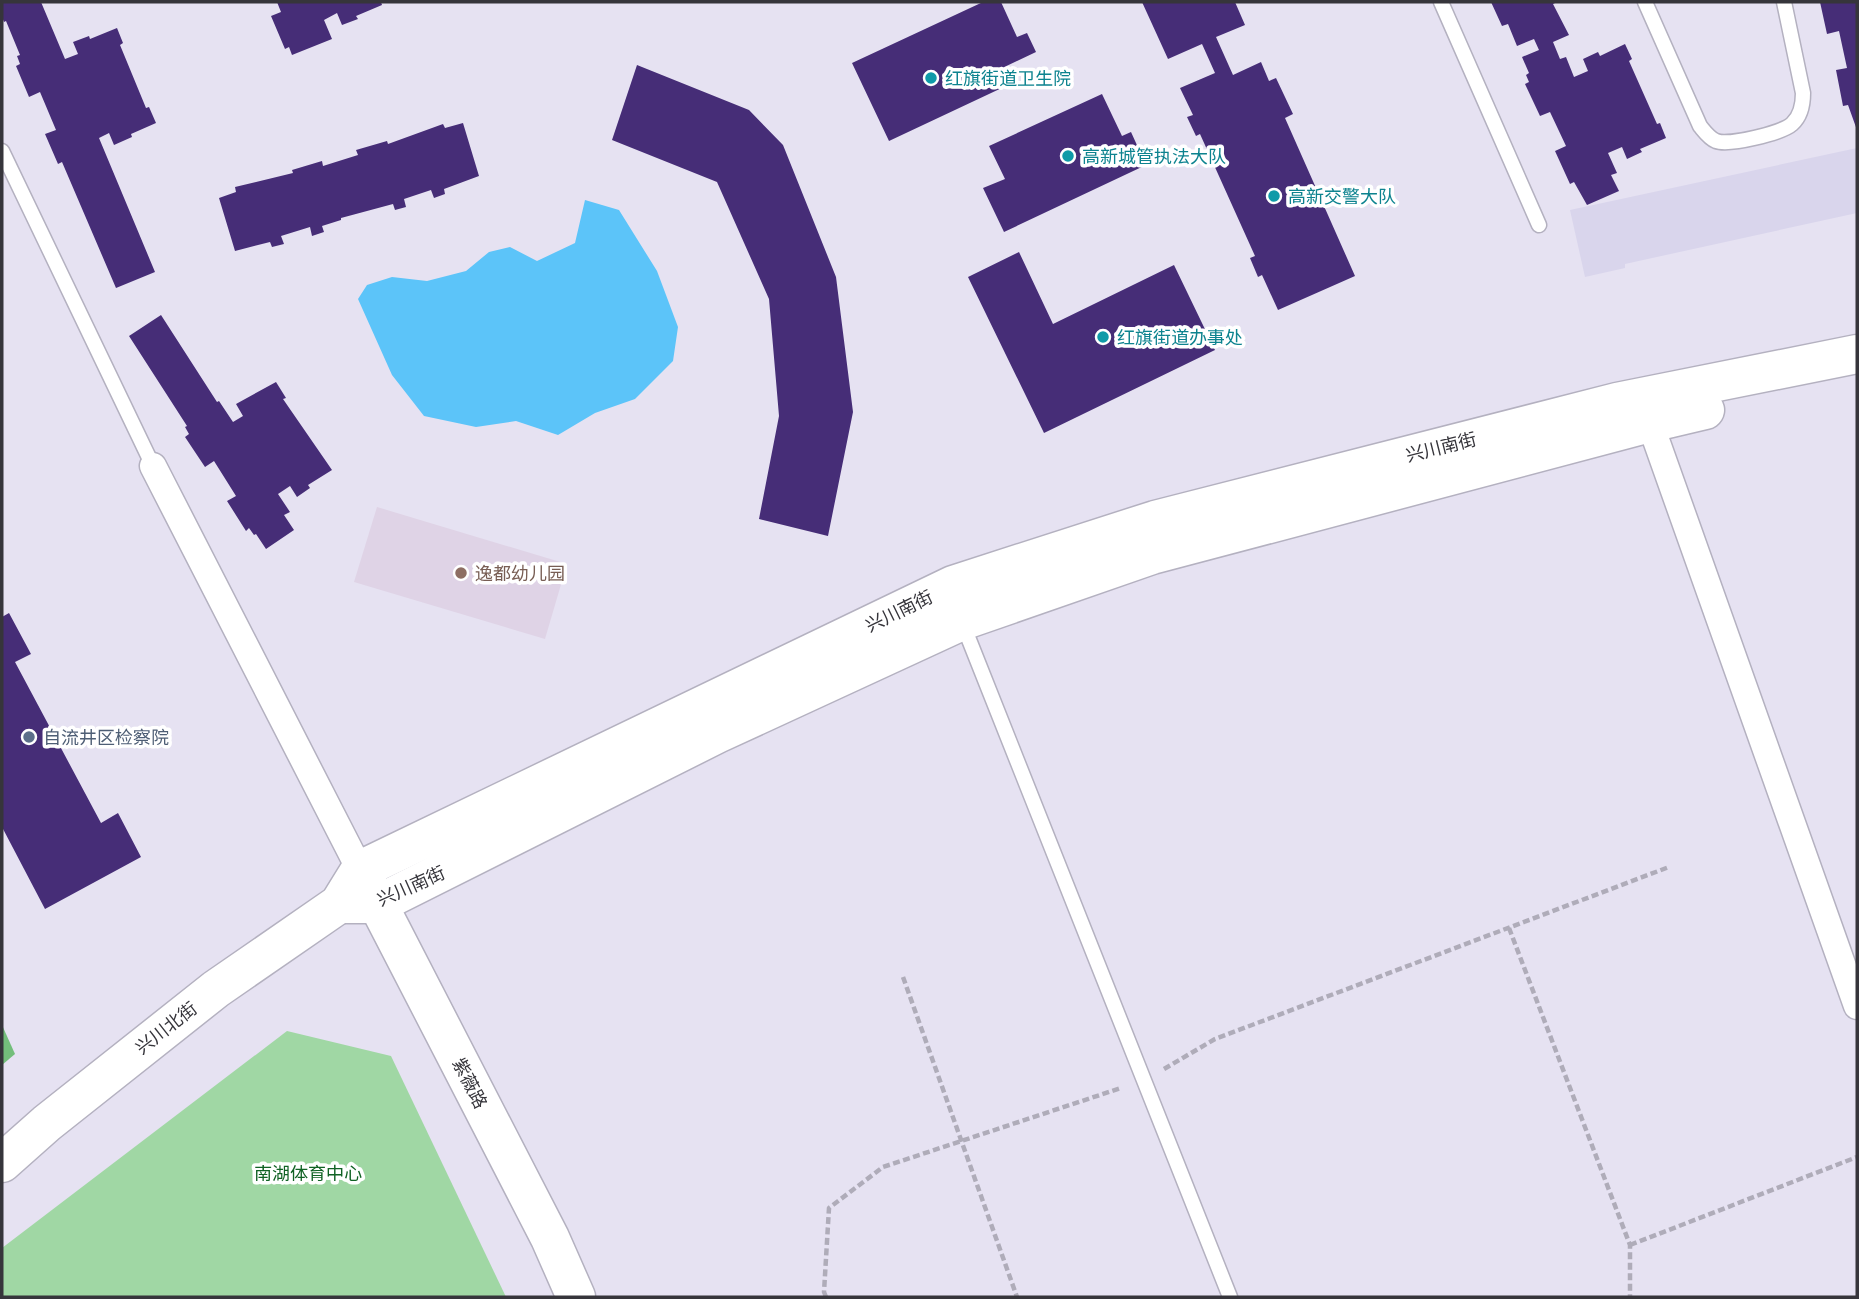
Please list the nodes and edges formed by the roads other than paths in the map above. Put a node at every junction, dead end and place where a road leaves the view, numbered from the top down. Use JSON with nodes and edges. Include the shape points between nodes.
{"nodes":[{"id":1,"x":1441,"y":2,"type":"edge"},
{"id":2,"x":1645,"y":2,"type":"edge"},
{"id":3,"x":1784,"y":2,"type":"edge"},
{"id":4,"x":2,"y":151,"type":"edge"},
{"id":5,"x":1539,"y":225,"type":"dead end"},
{"id":6,"x":1857,"y":354,"type":"edge"},
{"id":7,"x":1857,"y":381,"type":"edge"},
{"id":8,"x":1650,"y":423,"type":"junction"},
{"id":9,"x":153,"y":466,"type":"joint"},
{"id":10,"x":962,"y":621,"type":"junction"},
{"id":11,"x":360,"y":870,"type":"junction"},
{"id":12,"x":339,"y":904,"type":"junction"},
{"id":13,"x":378,"y":904,"type":"junction"},
{"id":14,"x":1857,"y":1006,"type":"edge"},
{"id":15,"x":2,"y":1163,"type":"edge"},
{"id":16,"x":576,"y":1297,"type":"edge"},
{"id":17,"x":1230,"y":1297,"type":"edge"}],
"edges":[{"from":1,"to":5,"type":"lane"},
{"from":2,"to":3,"type":"lane","via":[[1700,126],[1718,142],[1729,143],[1782,130],[1803,106]]},
{"from":4,"to":9,"type":"lane"},
{"from":6,"to":11,"type":"street","name":"兴川南街","via":[[1617,402],[1156,520],[953,585]]},
{"from":7,"to":8,"type":"street","name":"兴川南街"},
{"from":8,"to":10,"type":"street","name":"兴川南街","via":[[1152,555]]},
{"from":8,"to":14,"type":"street"},
{"from":9,"to":11,"type":"street"},
{"from":10,"to":13,"type":"street","name":"兴川南街","via":[[717,734]]},
{"from":10,"to":17,"type":"lane"},
{"from":11,"to":12,"type":"street","name":"兴川南街"},
{"from":11,"to":13,"type":"street","name":"紫薇路"},
{"from":12,"to":13,"type":"street","name":"兴川南街"},
{"from":12,"to":15,"type":"street","name":"兴川北街","via":[[216,989]]},
{"from":13,"to":16,"type":"street","name":"紫薇路"}]}
